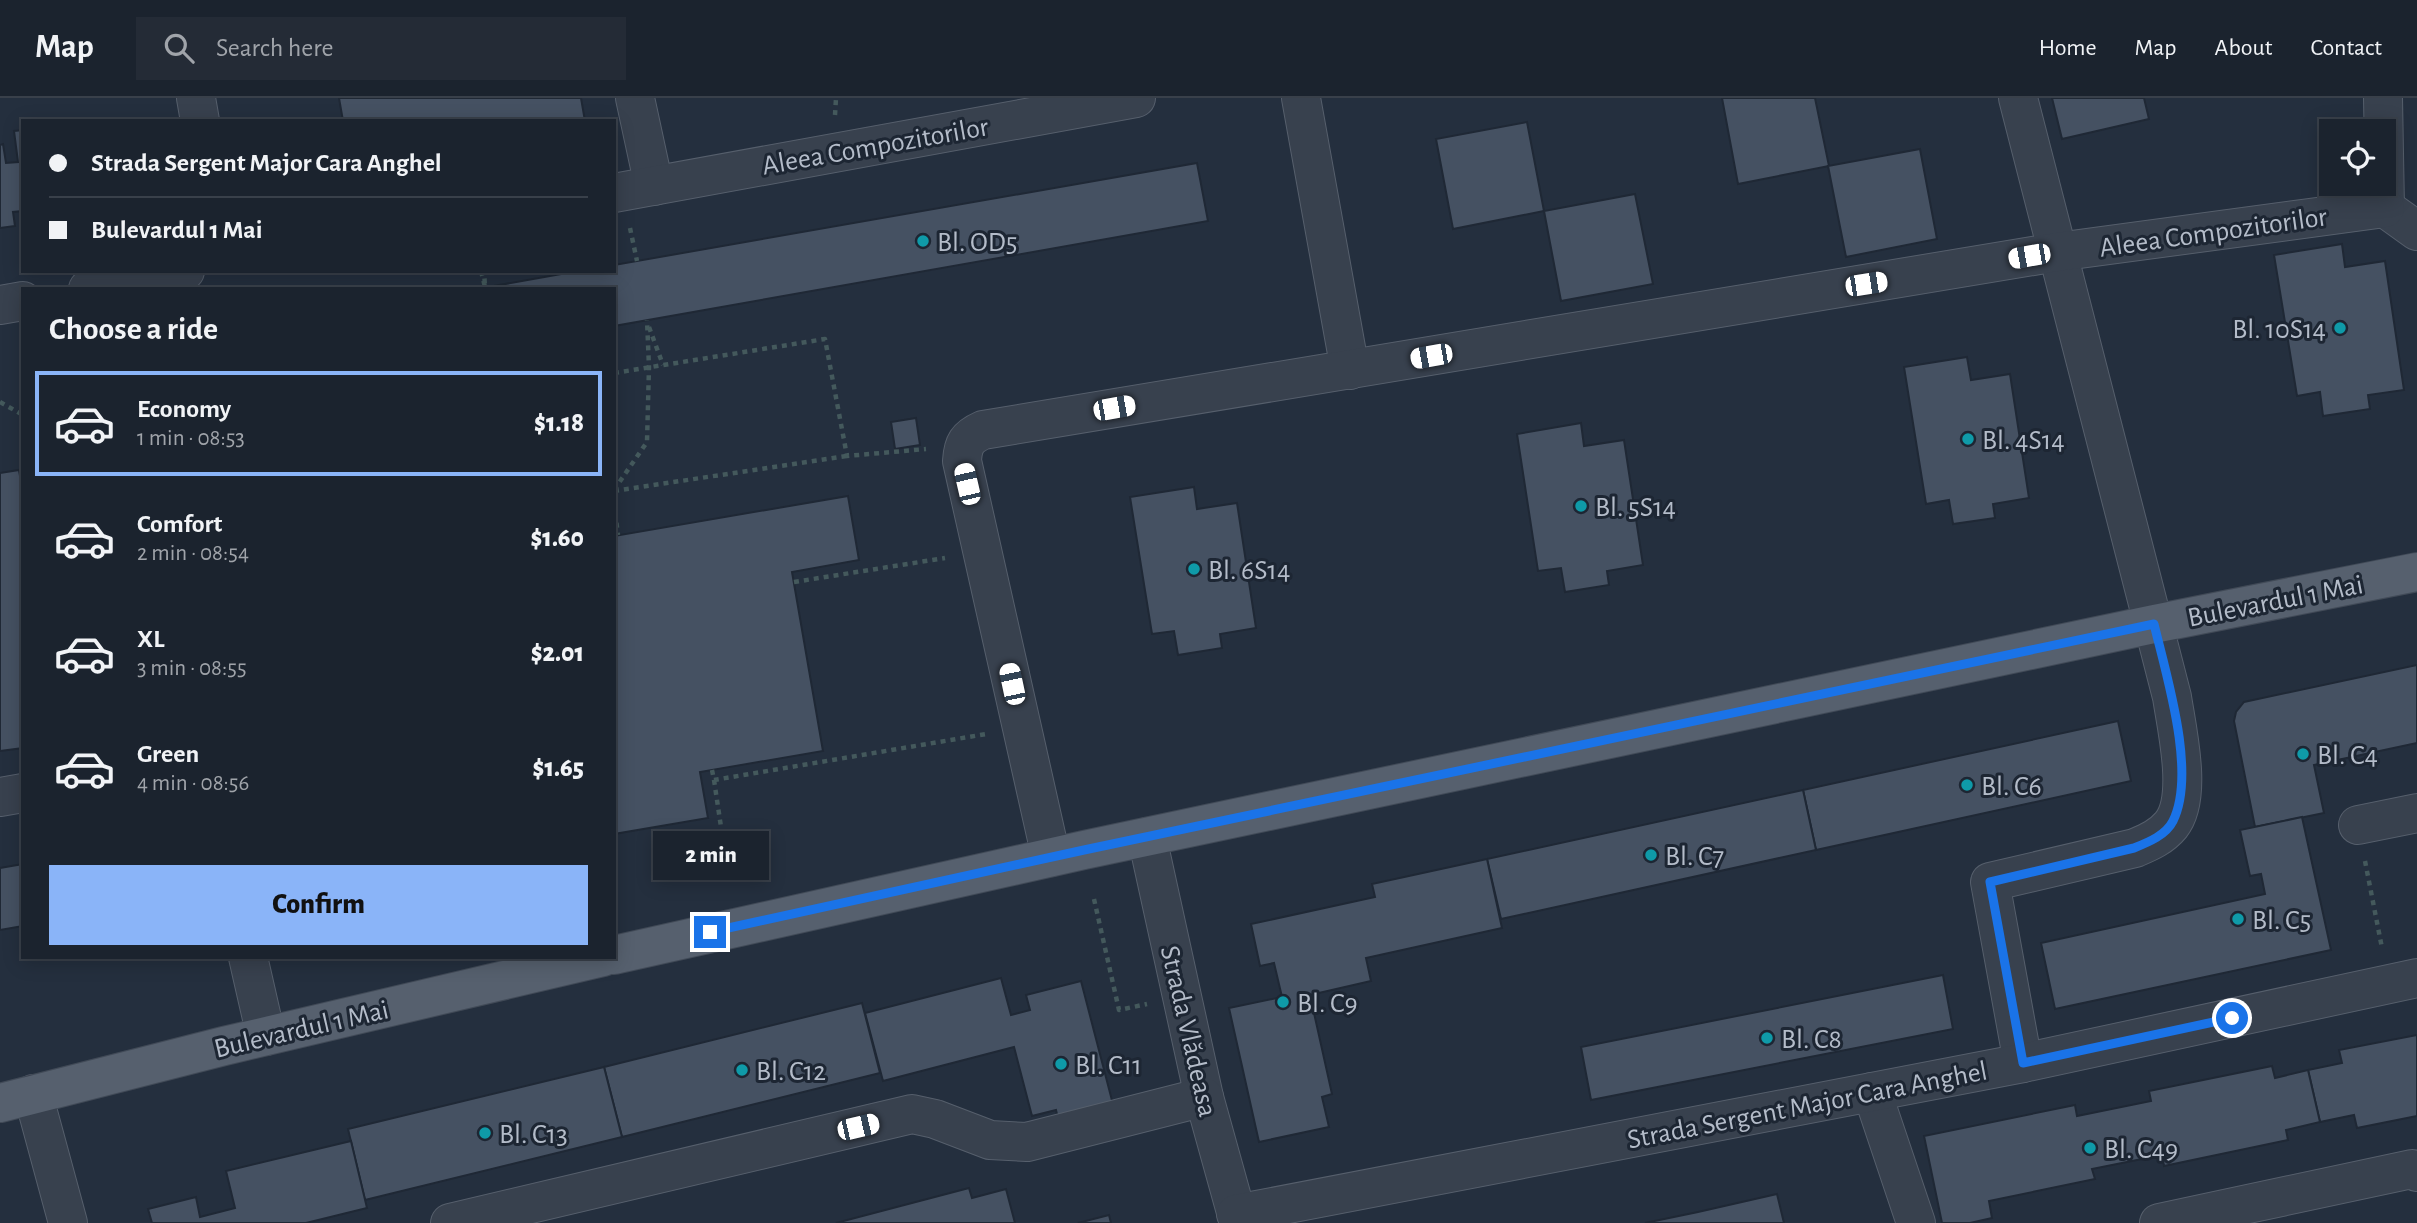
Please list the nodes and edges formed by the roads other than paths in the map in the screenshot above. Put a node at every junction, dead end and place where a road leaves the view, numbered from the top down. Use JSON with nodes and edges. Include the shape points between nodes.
{"nodes":[{"id":1,"x":196,"y":98,"type":"edge"},
{"id":2,"x":635,"y":98,"type":"edge"},
{"id":3,"x":1136,"y":98,"type":"edge"},
{"id":4,"x":1301,"y":98,"type":"edge"},
{"id":5,"x":2018,"y":98,"type":"edge"},
{"id":6,"x":2383,"y":98,"type":"edge"},
{"id":7,"x":200,"y":119,"type":"edge"},
{"id":8,"x":653,"y":186,"type":"junction"},
{"id":9,"x":616,"y":193,"type":"edge"},
{"id":10,"x":2385,"y":208,"type":"junction"},
{"id":11,"x":2417,"y":230,"type":"edge"},
{"id":12,"x":2057,"y":252,"type":"junction"},
{"id":13,"x":174,"y":273,"type":"edge"},
{"id":14,"x":99,"y":287,"type":"edge"},
{"id":15,"x":21,"y":301,"type":"edge"},
{"id":16,"x":0,"y":305,"type":"edge"},
{"id":17,"x":1350,"y":370,"type":"junction"},
{"id":18,"x":2417,"y":572,"type":"edge"},
{"id":19,"x":2154,"y":624,"type":"junction"},
{"id":20,"x":21,"y":793,"type":"edge"},
{"id":21,"x":0,"y":797,"type":"edge"},
{"id":22,"x":2417,"y":813,"type":"edge"},
{"id":23,"x":2358,"y":825,"type":"road end"},
{"id":24,"x":1147,"y":837,"type":"junction"},
{"id":25,"x":1051,"y":857,"type":"junction"},
{"id":26,"x":616,"y":955,"type":"edge"},
{"id":27,"x":248,"y":959,"type":"edge"},
{"id":28,"x":595,"y":959,"type":"edge"},
{"id":29,"x":2403,"y":981,"type":"edge"},
{"id":30,"x":266,"y":1037,"type":"junction"},
{"id":31,"x":2023,"y":1063,"type":"junction"},
{"id":32,"x":1872,"y":1092,"type":"junction"},
{"id":33,"x":1204,"y":1097,"type":"junction"},
{"id":34,"x":17,"y":1099,"type":"edge"},
{"id":35,"x":2417,"y":1172,"type":"edge"},
{"id":36,"x":1237,"y":1218,"type":"edge"},
{"id":37,"x":68,"y":1223,"type":"edge"},
{"id":38,"x":450,"y":1223,"type":"edge"},
{"id":39,"x":1916,"y":1223,"type":"edge"},
{"id":40,"x":2159,"y":1223,"type":"edge"}],
"edges":[{"from":1,"to":7,"type":"street"},
{"from":2,"to":8,"type":"street"},
{"from":3,"to":8,"type":"street","name":"Aleea Compozitorilor"},
{"from":4,"to":17,"type":"street"},
{"from":5,"to":12,"type":"street"},
{"from":6,"to":10,"type":"street"},
{"from":8,"to":9,"type":"street","name":"Aleea Compozitorilor"},
{"from":10,"to":11,"type":"street"},
{"from":10,"to":12,"type":"street","name":"Aleea Compozitorilor"},
{"from":12,"to":17,"type":"street","name":"Aleea Compozitorilor"},
{"from":12,"to":19,"type":"street"},
{"from":13,"to":14,"type":"street"},
{"from":15,"to":16,"type":"street"},
{"from":17,"to":25,"type":"street","name":"Aleea Compozitorilor","via":[[983,430],[963,446],[962,461]]},
{"from":18,"to":19,"type":"main road","name":"Bulevardul 1 Mai"},
{"from":19,"to":24,"type":"main road","name":"Bulevardul 1 Mai"},
{"from":19,"to":31,"type":"street","via":[[2181,757],[2181,799],[2173,823],[2156,839],[2134,848],[1990,882]]},
{"from":20,"to":21,"type":"street"},
{"from":22,"to":23,"type":"street"},
{"from":24,"to":25,"type":"main road","name":"Bulevardul 1 Mai"},
{"from":24,"to":33,"type":"street","name":"Strada Vlădeasa"},
{"from":25,"to":26,"type":"main road","name":"Bulevardul 1 Mai"},
{"from":27,"to":30,"type":"street"},
{"from":28,"to":30,"type":"main road","name":"Bulevardul 1 Mai"},
{"from":29,"to":31,"type":"street","name":"Strada Sergent Major Cara Anghel"},
{"from":30,"to":34,"type":"main road","name":"Bulevardul 1 Mai"},
{"from":31,"to":32,"type":"street","name":"Strada Sergent Major Cara Anghel"},
{"from":32,"to":36,"type":"street","name":"Strada Sergent Major Cara Anghel"},
{"from":32,"to":39,"type":"street"},
{"from":33,"to":36,"type":"street","name":"Strada Vlădeasa"},
{"from":33,"to":38,"type":"street","via":[[1027,1142],[990,1140],[912,1114]]},
{"from":34,"to":37,"type":"street"},
{"from":35,"to":40,"type":"street"}]}
